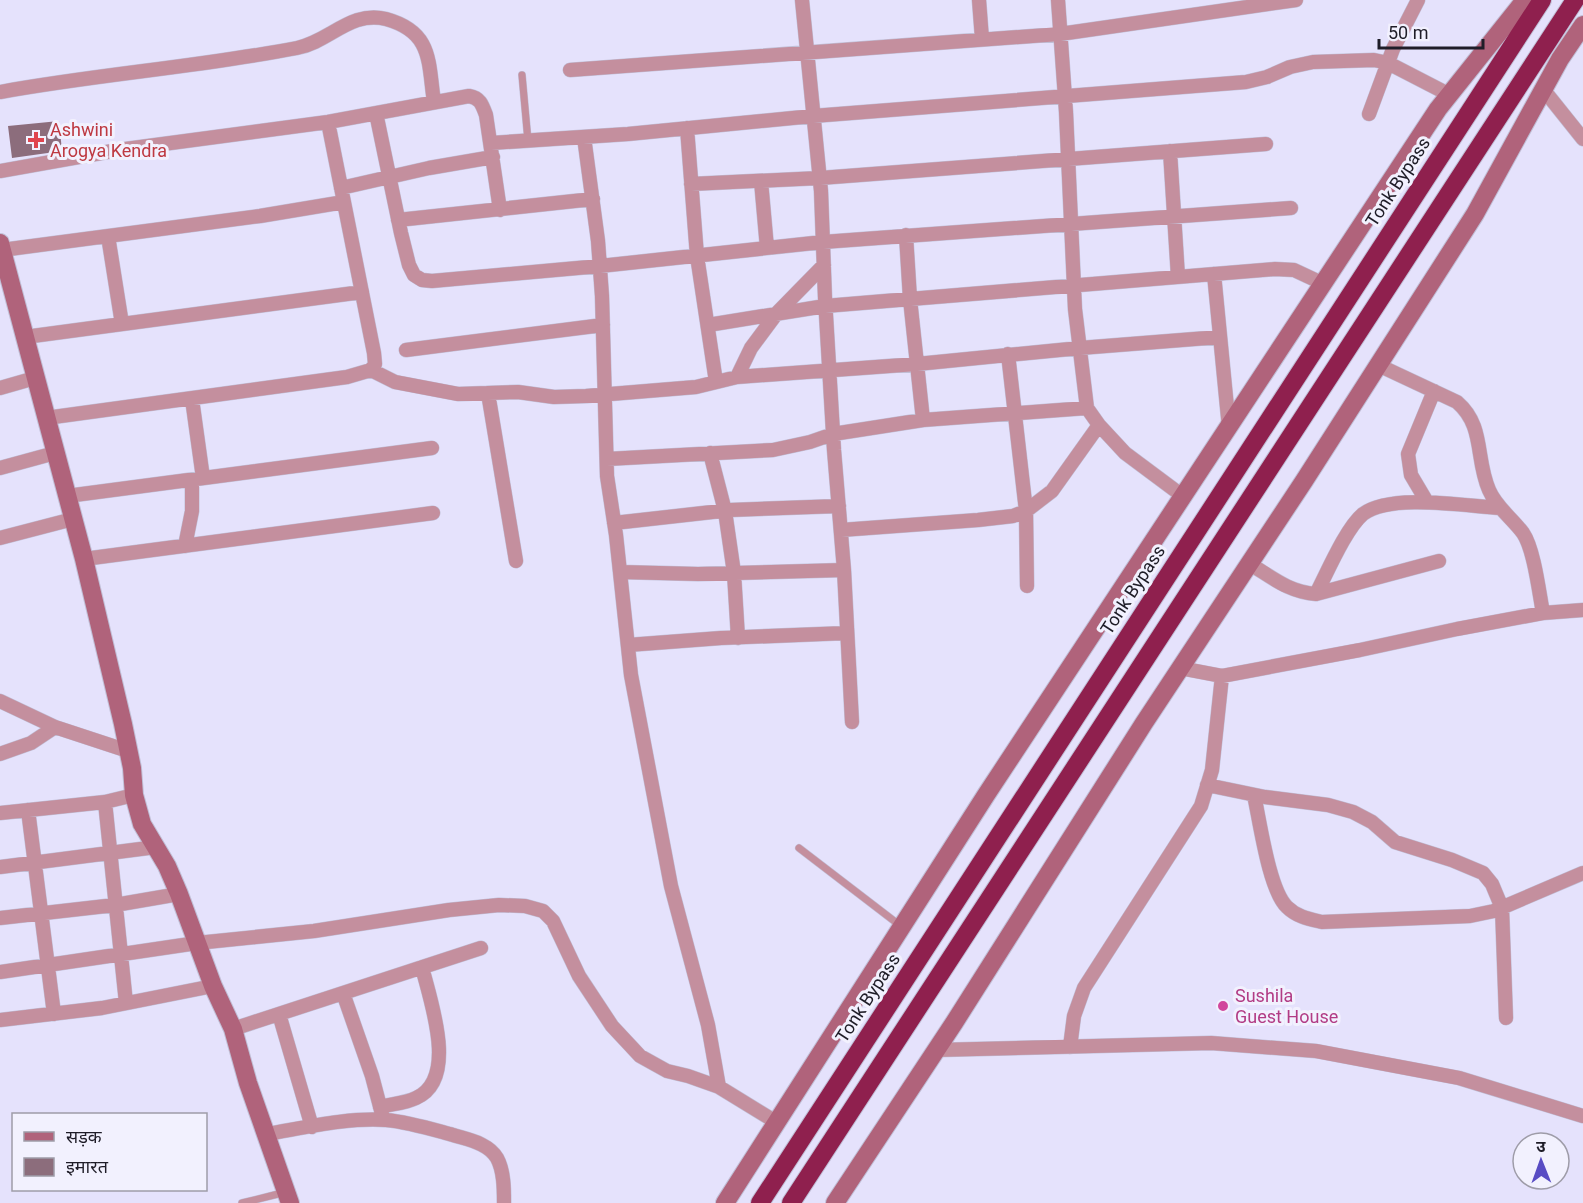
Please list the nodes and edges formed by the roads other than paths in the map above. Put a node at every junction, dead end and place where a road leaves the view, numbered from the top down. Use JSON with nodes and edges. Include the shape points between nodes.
{"nodes":[{"id":1,"x":802,"y":0,"type":"edge"},
{"id":2,"x":979,"y":0,"type":"edge"},
{"id":3,"x":1058,"y":0,"type":"edge"},
{"id":4,"x":1191,"y":0,"type":"edge"},
{"id":5,"x":1296,"y":0,"type":"edge"},
{"id":6,"x":1418,"y":0,"type":"edge"},
{"id":7,"x":1525,"y":0,"type":"edge"},
{"id":8,"x":1542,"y":0,"type":"edge"},
{"id":9,"x":1575,"y":0,"type":"edge"},
{"id":10,"x":1193,"y":15,"type":"junction"},
{"id":11,"x":1583,"y":25,"type":"edge"},
{"id":12,"x":1060,"y":34,"type":"junction"},
{"id":13,"x":982,"y":39,"type":"junction"},
{"id":14,"x":807,"y":52,"type":"junction"},
{"id":15,"x":1388,"y":63,"type":"junction"},
{"id":16,"x":570,"y":70,"type":"dead end"},
{"id":17,"x":522,"y":75,"type":"dead end"},
{"id":18,"x":1543,"y":89,"type":"junction"},
{"id":19,"x":0,"y":92,"type":"edge"},
{"id":20,"x":1450,"y":95,"type":"junction"},
{"id":21,"x":1065,"y":97,"type":"junction"},
{"id":22,"x":434,"y":102,"type":"junction"},
{"id":23,"x":376,"y":113,"type":"junction"},
{"id":24,"x":1369,"y":114,"type":"dead end"},
{"id":25,"x":813,"y":116,"type":"junction"},
{"id":26,"x":328,"y":122,"type":"junction"},
{"id":27,"x":687,"y":128,"type":"junction"},
{"id":28,"x":585,"y":137,"type":"junction"},
{"id":29,"x":1583,"y":139,"type":"edge"},
{"id":30,"x":528,"y":141,"type":"junction"},
{"id":31,"x":491,"y":143,"type":"junction"},
{"id":32,"x":1266,"y":144,"type":"dead end"},
{"id":33,"x":1170,"y":151,"type":"junction"},
{"id":34,"x":493,"y":158,"type":"junction"},
{"id":35,"x":1068,"y":160,"type":"junction"},
{"id":36,"x":0,"y":171,"type":"edge"},
{"id":37,"x":390,"y":177,"type":"junction"},
{"id":38,"x":820,"y":178,"type":"junction"},
{"id":39,"x":761,"y":181,"type":"junction"},
{"id":40,"x":691,"y":184,"type":"junction"},
{"id":41,"x":341,"y":188,"type":"junction"},
{"id":42,"x":593,"y":200,"type":"junction"},
{"id":43,"x":344,"y":202,"type":"junction"},
{"id":44,"x":1291,"y":208,"type":"dead end"},
{"id":45,"x":500,"y":210,"type":"junction"},
{"id":46,"x":1174,"y":216,"type":"junction"},
{"id":47,"x":398,"y":220,"type":"junction"},
{"id":48,"x":1071,"y":223,"type":"junction"},
{"id":49,"x":906,"y":235,"type":"junction"},
{"id":50,"x":108,"y":236,"type":"junction"},
{"id":51,"x":823,"y":242,"type":"junction"},
{"id":52,"x":1,"y":247,"type":"edge"},
{"id":53,"x":767,"y":248,"type":"junction"},
{"id":54,"x":697,"y":256,"type":"junction"},
{"id":55,"x":824,"y":265,"type":"junction"},
{"id":56,"x":600,"y":266,"type":"junction"},
{"id":57,"x":1214,"y":274,"type":"junction"},
{"id":58,"x":1178,"y":277,"type":"junction"},
{"id":59,"x":1324,"y":284,"type":"junction"},
{"id":60,"x":1074,"y":286,"type":"junction"},
{"id":61,"x":362,"y":292,"type":"junction"},
{"id":62,"x":7,"y":295,"type":"edge"},
{"id":63,"x":910,"y":299,"type":"junction"},
{"id":64,"x":825,"y":306,"type":"junction"},
{"id":65,"x":777,"y":313,"type":"junction"},
{"id":66,"x":122,"y":324,"type":"junction"},
{"id":67,"x":603,"y":325,"type":"junction"},
{"id":68,"x":708,"y":325,"type":"junction"},
{"id":69,"x":25,"y":337,"type":"junction"},
{"id":70,"x":1220,"y":337,"type":"junction"},
{"id":71,"x":1080,"y":348,"type":"junction"},
{"id":72,"x":406,"y":350,"type":"dead end"},
{"id":73,"x":1008,"y":354,"type":"junction"},
{"id":74,"x":917,"y":364,"type":"junction"},
{"id":75,"x":1378,"y":365,"type":"junction"},
{"id":76,"x":829,"y":369,"type":"junction"},
{"id":77,"x":371,"y":370,"type":"junction"},
{"id":78,"x":737,"y":377,"type":"junction"},
{"id":79,"x":35,"y":378,"type":"junction"},
{"id":80,"x":716,"y":382,"type":"junction"},
{"id":81,"x":0,"y":388,"type":"edge"},
{"id":82,"x":1434,"y":391,"type":"junction"},
{"id":83,"x":488,"y":393,"type":"junction"},
{"id":84,"x":605,"y":395,"type":"junction"},
{"id":85,"x":192,"y":399,"type":"junction"},
{"id":86,"x":1087,"y":408,"type":"junction"},
{"id":87,"x":1016,"y":413,"type":"junction"},
{"id":88,"x":46,"y":418,"type":"junction"},
{"id":89,"x":923,"y":420,"type":"junction"},
{"id":90,"x":1099,"y":425,"type":"junction"},
{"id":91,"x":1229,"y":429,"type":"junction"},
{"id":92,"x":833,"y":434,"type":"junction"},
{"id":93,"x":432,"y":448,"type":"dead end"},
{"id":94,"x":55,"y":453,"type":"junction"},
{"id":95,"x":710,"y":453,"type":"junction"},
{"id":96,"x":607,"y":459,"type":"junction"},
{"id":97,"x":0,"y":468,"type":"edge"},
{"id":98,"x":197,"y":479,"type":"junction"},
{"id":99,"x":67,"y":496,"type":"junction"},
{"id":100,"x":1184,"y":497,"type":"junction"},
{"id":101,"x":1427,"y":502,"type":"junction"},
{"id":102,"x":839,"y":506,"type":"junction"},
{"id":103,"x":1500,"y":508,"type":"junction"},
{"id":104,"x":725,"y":511,"type":"junction"},
{"id":105,"x":1026,"y":512,"type":"junction"},
{"id":106,"x":433,"y":513,"type":"dead end"},
{"id":107,"x":73,"y":519,"type":"junction"},
{"id":108,"x":614,"y":523,"type":"junction"},
{"id":109,"x":841,"y":530,"type":"junction"},
{"id":110,"x":0,"y":538,"type":"edge"},
{"id":111,"x":185,"y":546,"type":"junction"},
{"id":112,"x":84,"y":559,"type":"junction"},
{"id":113,"x":516,"y":561,"type":"dead end"},
{"id":114,"x":1439,"y":561,"type":"dead end"},
{"id":115,"x":1250,"y":564,"type":"junction"},
{"id":116,"x":844,"y":570,"type":"junction"},
{"id":117,"x":620,"y":572,"type":"junction"},
{"id":118,"x":734,"y":573,"type":"junction"},
{"id":119,"x":1027,"y":586,"type":"dead end"},
{"id":120,"x":1316,"y":594,"type":"junction"},
{"id":121,"x":1583,"y":610,"type":"edge"},
{"id":122,"x":1543,"y":613,"type":"junction"},
{"id":123,"x":848,"y":633,"type":"junction"},
{"id":124,"x":738,"y":638,"type":"junction"},
{"id":125,"x":628,"y":645,"type":"junction"},
{"id":126,"x":1180,"y":668,"type":"junction"},
{"id":127,"x":1222,"y":676,"type":"junction"},
{"id":128,"x":0,"y":701,"type":"edge"},
{"id":129,"x":852,"y":722,"type":"dead end"},
{"id":130,"x":55,"y":727,"type":"junction"},
{"id":131,"x":128,"y":751,"type":"junction"},
{"id":132,"x":0,"y":754,"type":"edge"},
{"id":133,"x":1207,"y":785,"type":"junction"},
{"id":134,"x":134,"y":795,"type":"junction"},
{"id":135,"x":1254,"y":795,"type":"junction"},
{"id":136,"x":105,"y":802,"type":"junction"},
{"id":137,"x":28,"y":810,"type":"junction"},
{"id":138,"x":0,"y":813,"type":"edge"},
{"id":139,"x":156,"y":847,"type":"junction"},
{"id":140,"x":799,"y":848,"type":"dead end"},
{"id":141,"x":110,"y":853,"type":"junction"},
{"id":142,"x":35,"y":862,"type":"junction"},
{"id":143,"x":0,"y":867,"type":"edge"},
{"id":144,"x":1583,"y":873,"type":"edge"},
{"id":145,"x":179,"y":894,"type":"junction"},
{"id":146,"x":115,"y":905,"type":"junction"},
{"id":147,"x":1502,"y":908,"type":"junction"},
{"id":148,"x":41,"y":913,"type":"junction"},
{"id":149,"x":0,"y":918,"type":"edge"},
{"id":150,"x":902,"y":927,"type":"junction"},
{"id":151,"x":197,"y":943,"type":"junction"},
{"id":152,"x":481,"y":948,"type":"dead end"},
{"id":153,"x":121,"y":955,"type":"junction"},
{"id":154,"x":48,"y":966,"type":"junction"},
{"id":155,"x":422,"y":968,"type":"junction"},
{"id":156,"x":0,"y":972,"type":"edge"},
{"id":157,"x":213,"y":986,"type":"junction"},
{"id":158,"x":343,"y":993,"type":"junction"},
{"id":159,"x":126,"y":1003,"type":"junction"},
{"id":160,"x":54,"y":1014,"type":"junction"},
{"id":161,"x":279,"y":1014,"type":"junction"},
{"id":162,"x":1506,"y":1018,"type":"dead end"},
{"id":163,"x":0,"y":1020,"type":"edge"},
{"id":164,"x":232,"y":1029,"type":"junction"},
{"id":165,"x":1070,"y":1047,"type":"junction"},
{"id":166,"x":936,"y":1050,"type":"junction"},
{"id":167,"x":719,"y":1087,"type":"junction"},
{"id":168,"x":382,"y":1114,"type":"junction"},
{"id":169,"x":1583,"y":1116,"type":"edge"},
{"id":170,"x":776,"y":1122,"type":"junction"},
{"id":171,"x":312,"y":1127,"type":"junction"},
{"id":172,"x":267,"y":1134,"type":"junction"},
{"id":173,"x":289,"y":1197,"type":"edge"},
{"id":174,"x":242,"y":1203,"type":"edge"},
{"id":175,"x":504,"y":1203,"type":"edge"},
{"id":176,"x":725,"y":1203,"type":"edge"},
{"id":177,"x":760,"y":1203,"type":"edge"},
{"id":178,"x":790,"y":1203,"type":"edge"},
{"id":179,"x":835,"y":1203,"type":"edge"}],
"edges":[{"from":1,"to":14,"type":"street"},
{"from":2,"to":13,"type":"street"},
{"from":3,"to":12,"type":"street"},
{"from":4,"to":10,"type":"street"},
{"from":5,"to":10,"type":"street"},
{"from":6,"to":15,"type":"street"},
{"from":7,"to":20,"type":"street"},
{"from":8,"to":177,"type":"highway","name":"Tonk Bypass"},
{"from":9,"to":178,"type":"highway"},
{"from":10,"to":12,"type":"street"},
{"from":11,"to":18,"type":"street"},
{"from":12,"to":13,"type":"street"},
{"from":12,"to":21,"type":"street"},
{"from":13,"to":14,"type":"street"},
{"from":14,"to":16,"type":"street"},
{"from":14,"to":25,"type":"street"},
{"from":15,"to":20,"type":"street"},
{"from":15,"to":21,"type":"street","via":[[1313,62],[1246,82]]},
{"from":15,"to":24,"type":"street"},
{"from":17,"to":30,"type":"lane"},
{"from":18,"to":29,"type":"street"},
{"from":18,"to":75,"type":"street","via":[[1475,214]]},
{"from":19,"to":22,"type":"street","via":[[302,47],[347,24],[378,18],[406,27],[421,39]]},
{"from":20,"to":59,"type":"street"},
{"from":21,"to":25,"type":"street"},
{"from":21,"to":35,"type":"street"},
{"from":22,"to":23,"type":"street"},
{"from":22,"to":31,"type":"street","via":[[476,97],[486,115]]},
{"from":23,"to":26,"type":"street"},
{"from":23,"to":37,"type":"street"},
{"from":25,"to":27,"type":"street"},
{"from":25,"to":38,"type":"street"},
{"from":26,"to":36,"type":"street","via":[[118,150]]},
{"from":26,"to":41,"type":"street"},
{"from":27,"to":28,"type":"street"},
{"from":27,"to":40,"type":"street"},
{"from":28,"to":30,"type":"street"},
{"from":28,"to":42,"type":"street"},
{"from":30,"to":31,"type":"street"},
{"from":31,"to":34,"type":"street"},
{"from":32,"to":33,"type":"street"},
{"from":33,"to":35,"type":"street"},
{"from":33,"to":46,"type":"street"},
{"from":34,"to":37,"type":"street"},
{"from":34,"to":45,"type":"street"},
{"from":35,"to":38,"type":"street"},
{"from":35,"to":48,"type":"street"},
{"from":37,"to":41,"type":"street"},
{"from":37,"to":47,"type":"street"},
{"from":38,"to":39,"type":"street"},
{"from":38,"to":51,"type":"street"},
{"from":39,"to":40,"type":"street"},
{"from":39,"to":53,"type":"street"},
{"from":40,"to":54,"type":"street"},
{"from":41,"to":43,"type":"street"},
{"from":42,"to":45,"type":"street"},
{"from":42,"to":56,"type":"street"},
{"from":43,"to":50,"type":"street"},
{"from":43,"to":61,"type":"street"},
{"from":44,"to":46,"type":"street"},
{"from":45,"to":47,"type":"street"},
{"from":46,"to":48,"type":"street"},
{"from":46,"to":58,"type":"street"},
{"from":47,"to":56,"type":"street","via":[[409,265],[422,280]]},
{"from":48,"to":49,"type":"street"},
{"from":48,"to":60,"type":"street"},
{"from":49,"to":51,"type":"street"},
{"from":49,"to":63,"type":"street"},
{"from":50,"to":52,"type":"street"},
{"from":50,"to":66,"type":"street"},
{"from":51,"to":53,"type":"street"},
{"from":51,"to":55,"type":"street"},
{"from":52,"to":62,"type":"street"},
{"from":53,"to":54,"type":"street"},
{"from":54,"to":56,"type":"street"},
{"from":54,"to":68,"type":"street"},
{"from":55,"to":64,"type":"street"},
{"from":55,"to":65,"type":"street"},
{"from":56,"to":67,"type":"street"},
{"from":57,"to":58,"type":"street"},
{"from":57,"to":59,"type":"street","via":[[1294,270]]},
{"from":57,"to":70,"type":"street"},
{"from":58,"to":60,"type":"street"},
{"from":59,"to":91,"type":"street"},
{"from":60,"to":63,"type":"street"},
{"from":60,"to":71,"type":"street"},
{"from":61,"to":66,"type":"street"},
{"from":61,"to":77,"type":"street","via":[[374,353]]},
{"from":62,"to":69,"type":"street"},
{"from":63,"to":64,"type":"street"},
{"from":63,"to":74,"type":"street"},
{"from":64,"to":65,"type":"street"},
{"from":64,"to":76,"type":"street"},
{"from":65,"to":68,"type":"street"},
{"from":65,"to":78,"type":"street","via":[[751,348]]},
{"from":66,"to":69,"type":"street"},
{"from":67,"to":72,"type":"street"},
{"from":67,"to":84,"type":"street"},
{"from":68,"to":80,"type":"street"},
{"from":69,"to":79,"type":"street"},
{"from":70,"to":71,"type":"street"},
{"from":70,"to":91,"type":"street"},
{"from":71,"to":73,"type":"street"},
{"from":71,"to":86,"type":"street"},
{"from":73,"to":74,"type":"street"},
{"from":73,"to":87,"type":"street"},
{"from":74,"to":76,"type":"street"},
{"from":74,"to":89,"type":"street"},
{"from":75,"to":82,"type":"street"},
{"from":75,"to":115,"type":"street"},
{"from":76,"to":78,"type":"street"},
{"from":76,"to":92,"type":"street"},
{"from":77,"to":83,"type":"street","via":[[395,382],[424,389]]},
{"from":77,"to":85,"type":"street","via":[[347,377]]},
{"from":78,"to":80,"type":"street"},
{"from":79,"to":81,"type":"street"},
{"from":79,"to":88,"type":"street"},
{"from":80,"to":84,"type":"street"},
{"from":82,"to":101,"type":"street","via":[[1408,454],[1411,475]]},
{"from":82,"to":103,"type":"street","via":[[1468,411],[1476,428],[1482,470]]},
{"from":83,"to":84,"type":"street"},
{"from":83,"to":113,"type":"street"},
{"from":84,"to":96,"type":"street"},
{"from":85,"to":88,"type":"street"},
{"from":85,"to":98,"type":"street"},
{"from":86,"to":87,"type":"street"},
{"from":86,"to":90,"type":"street"},
{"from":87,"to":89,"type":"street"},
{"from":87,"to":105,"type":"street"},
{"from":88,"to":94,"type":"street"},
{"from":89,"to":92,"type":"street"},
{"from":90,"to":100,"type":"street","via":[[1125,453]]},
{"from":90,"to":105,"type":"street","via":[[1052,491]]},
{"from":91,"to":100,"type":"street"},
{"from":92,"to":95,"type":"street","via":[[773,450]]},
{"from":92,"to":102,"type":"street"},
{"from":93,"to":98,"type":"street"},
{"from":94,"to":97,"type":"street"},
{"from":94,"to":99,"type":"street"},
{"from":95,"to":96,"type":"street"},
{"from":95,"to":104,"type":"street"},
{"from":96,"to":108,"type":"street"},
{"from":98,"to":99,"type":"street"},
{"from":98,"to":111,"type":"street"},
{"from":99,"to":107,"type":"street"},
{"from":100,"to":150,"type":"street"},
{"from":101,"to":103,"type":"street"},
{"from":101,"to":120,"type":"street","via":[[1397,503],[1363,514]]},
{"from":102,"to":104,"type":"street"},
{"from":102,"to":109,"type":"street"},
{"from":103,"to":122,"type":"street","via":[[1524,534],[1529,546]]},
{"from":104,"to":108,"type":"street"},
{"from":104,"to":118,"type":"street"},
{"from":105,"to":109,"type":"street","via":[[978,520]]},
{"from":105,"to":119,"type":"street"},
{"from":106,"to":111,"type":"street"},
{"from":107,"to":110,"type":"street"},
{"from":107,"to":112,"type":"street"},
{"from":108,"to":117,"type":"street"},
{"from":109,"to":116,"type":"street"},
{"from":111,"to":112,"type":"street"},
{"from":112,"to":131,"type":"street"},
{"from":114,"to":120,"type":"street"},
{"from":115,"to":120,"type":"street","via":[[1299,592]]},
{"from":115,"to":126,"type":"street"},
{"from":116,"to":118,"type":"street"},
{"from":116,"to":123,"type":"street"},
{"from":117,"to":118,"type":"street"},
{"from":117,"to":125,"type":"street"},
{"from":118,"to":124,"type":"street"},
{"from":121,"to":122,"type":"street"},
{"from":122,"to":127,"type":"street"},
{"from":123,"to":124,"type":"street"},
{"from":123,"to":129,"type":"street"},
{"from":124,"to":125,"type":"street"},
{"from":125,"to":167,"type":"street","via":[[671,886],[715,1054]]},
{"from":126,"to":127,"type":"street"},
{"from":126,"to":166,"type":"street"},
{"from":127,"to":133,"type":"street"},
{"from":128,"to":130,"type":"street"},
{"from":130,"to":131,"type":"street"},
{"from":130,"to":132,"type":"street","via":[[31,743]]},
{"from":131,"to":134,"type":"street"},
{"from":133,"to":135,"type":"street"},
{"from":133,"to":165,"type":"street","via":[[1201,806],[1084,987],[1074,1016]]},
{"from":134,"to":136,"type":"street"},
{"from":134,"to":139,"type":"street","via":[[142,824]]},
{"from":135,"to":147,"type":"street","via":[[1353,812],[1395,842],[1483,873]]},
{"from":135,"to":147,"type":"street","via":[[1279,897],[1304,918],[1322,922],[1459,917]]},
{"from":136,"to":137,"type":"street"},
{"from":136,"to":141,"type":"street"},
{"from":137,"to":138,"type":"street"},
{"from":137,"to":142,"type":"street"},
{"from":139,"to":141,"type":"street"},
{"from":139,"to":145,"type":"street"},
{"from":140,"to":150,"type":"lane"},
{"from":141,"to":142,"type":"street"},
{"from":141,"to":146,"type":"street"},
{"from":142,"to":143,"type":"street"},
{"from":142,"to":148,"type":"street"},
{"from":144,"to":147,"type":"street"},
{"from":145,"to":146,"type":"street"},
{"from":145,"to":151,"type":"street"},
{"from":146,"to":148,"type":"street"},
{"from":146,"to":153,"type":"street"},
{"from":147,"to":162,"type":"street"},
{"from":148,"to":149,"type":"street"},
{"from":148,"to":154,"type":"street"},
{"from":150,"to":170,"type":"street"},
{"from":151,"to":153,"type":"street"},
{"from":151,"to":157,"type":"street"},
{"from":151,"to":167,"type":"street","via":[[314,931],[449,910],[525,906],[543,911],[553,921],[579,975],[612,1026],[640,1056],[667,1071]]},
{"from":152,"to":155,"type":"street"},
{"from":153,"to":154,"type":"street"},
{"from":153,"to":159,"type":"street"},
{"from":154,"to":156,"type":"street"},
{"from":154,"to":160,"type":"street"},
{"from":155,"to":158,"type":"street"},
{"from":155,"to":168,"type":"street","via":[[440,1048],[437,1073],[431,1086],[418,1097]]},
{"from":157,"to":159,"type":"street"},
{"from":157,"to":164,"type":"street"},
{"from":158,"to":161,"type":"street"},
{"from":158,"to":168,"type":"street"},
{"from":159,"to":160,"type":"street"},
{"from":160,"to":163,"type":"street"},
{"from":161,"to":164,"type":"street"},
{"from":161,"to":171,"type":"street"},
{"from":164,"to":172,"type":"street"},
{"from":165,"to":166,"type":"street"},
{"from":165,"to":169,"type":"street","via":[[1211,1043],[1316,1051],[1460,1078]]},
{"from":166,"to":179,"type":"street"},
{"from":167,"to":170,"type":"street"},
{"from":168,"to":171,"type":"street"},
{"from":168,"to":175,"type":"street","via":[[486,1147],[503,1174]]},
{"from":170,"to":176,"type":"street"},
{"from":171,"to":172,"type":"street"},
{"from":172,"to":173,"type":"street"},
{"from":173,"to":174,"type":"lane"}]}
